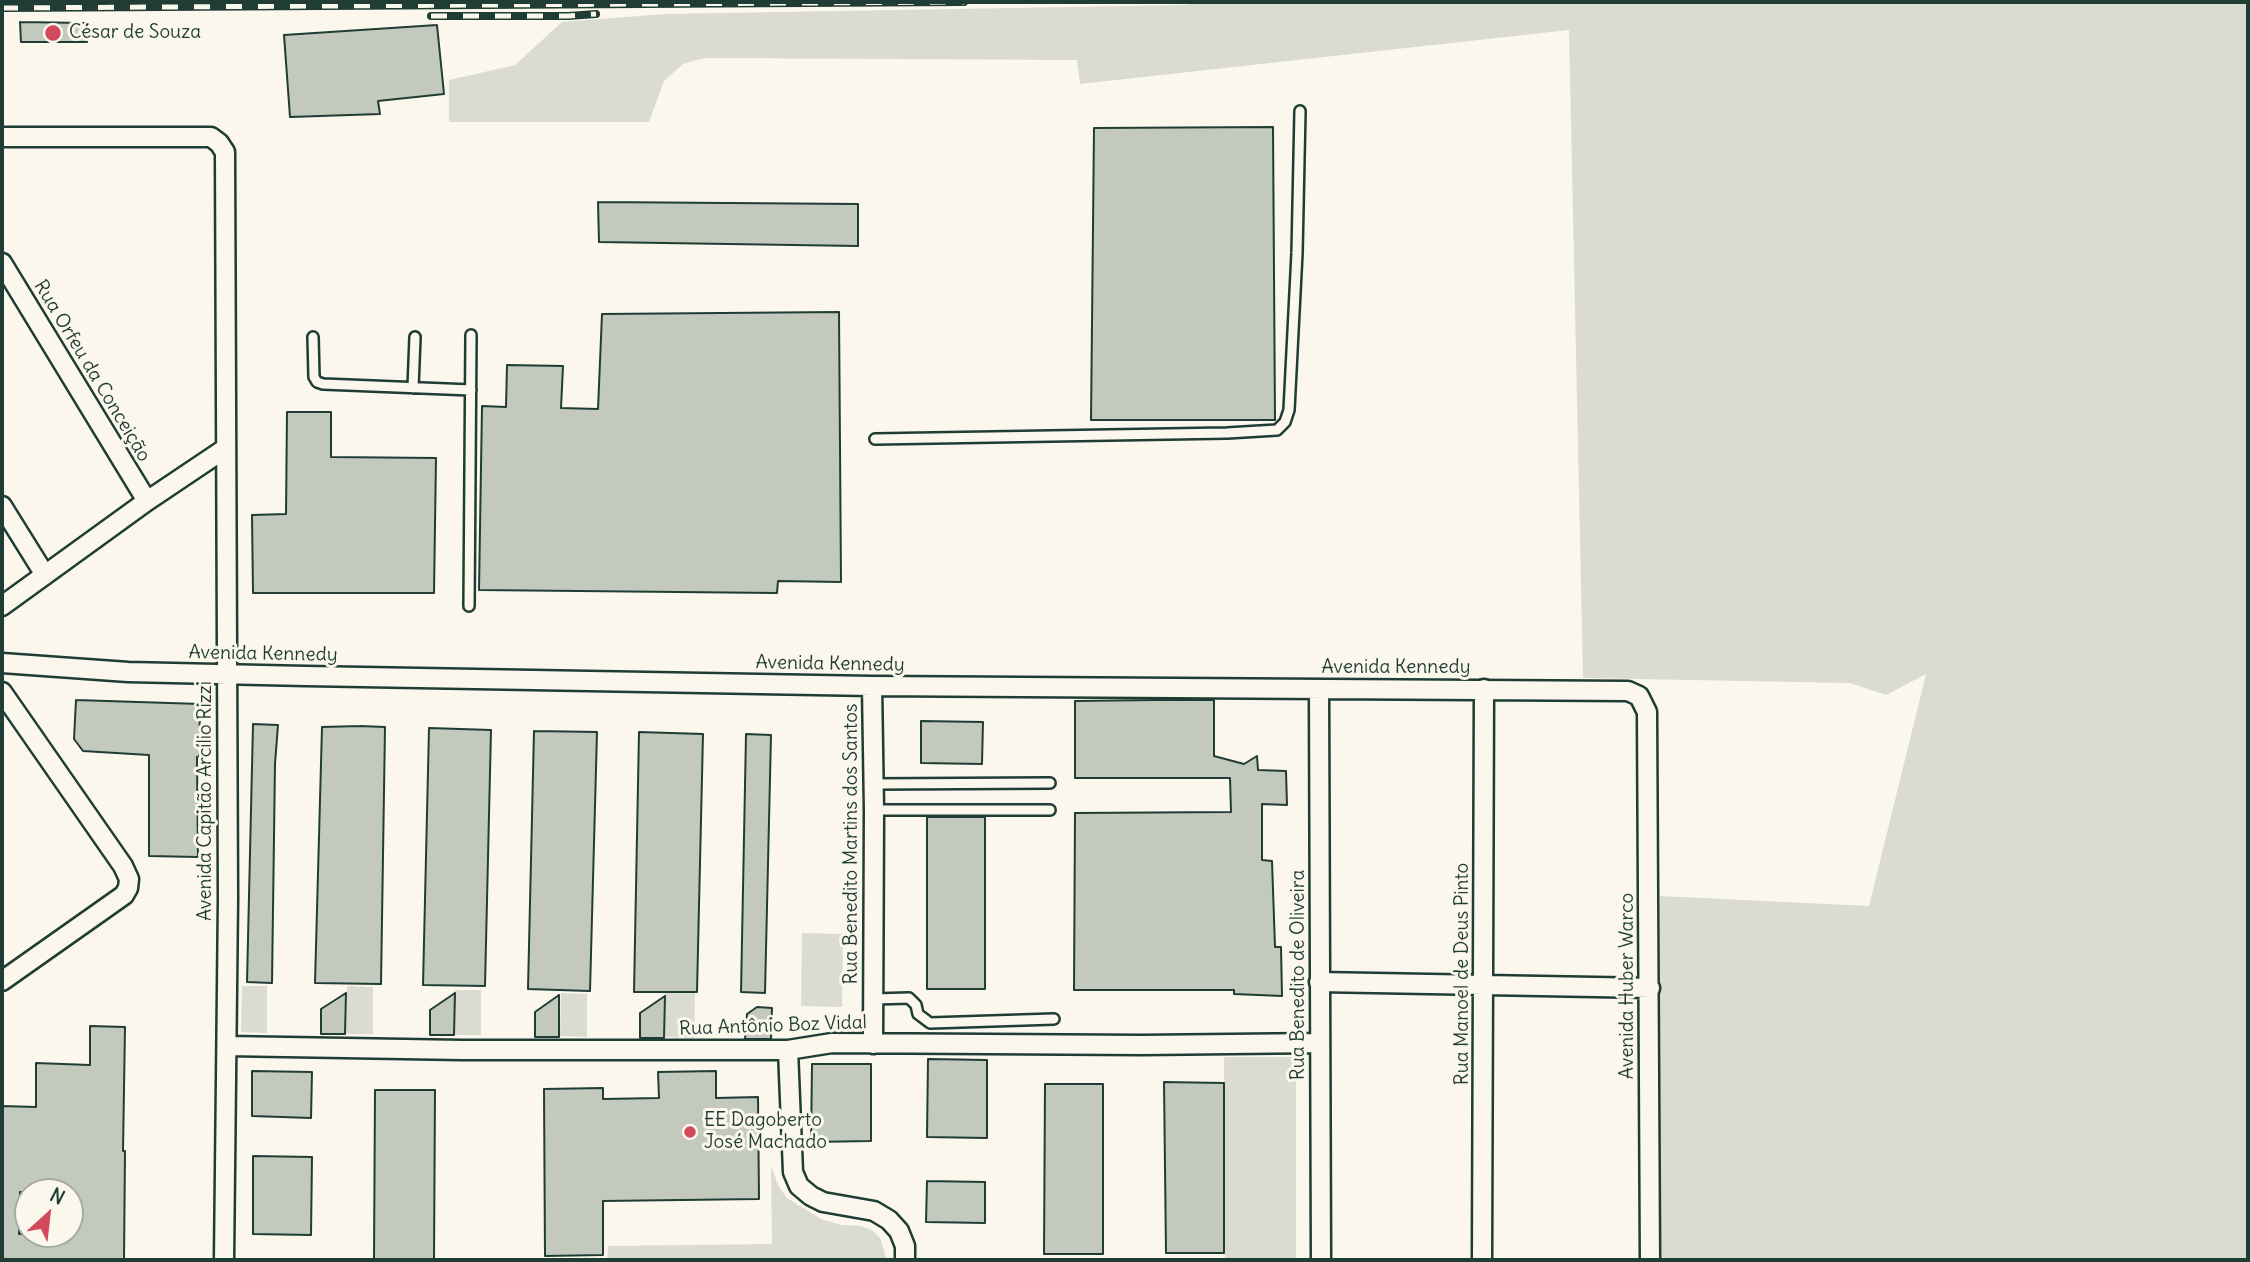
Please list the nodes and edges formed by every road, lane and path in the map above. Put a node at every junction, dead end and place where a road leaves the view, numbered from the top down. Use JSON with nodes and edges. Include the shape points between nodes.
{"nodes":[{"id":1,"x":1300,"y":111,"type":"dead end"},
{"id":2,"x":2,"y":137,"type":"edge"},
{"id":3,"x":2,"y":263,"type":"edge"},
{"id":4,"x":471,"y":335,"type":"dead end"},
{"id":5,"x":313,"y":337,"type":"dead end"},
{"id":6,"x":415,"y":337,"type":"dead end"},
{"id":7,"x":413,"y":388,"type":"junction"},
{"id":8,"x":471,"y":390,"type":"junction"},
{"id":9,"x":875,"y":439,"type":"dead end"},
{"id":10,"x":226,"y":448,"type":"junction"},
{"id":11,"x":147,"y":501,"type":"junction"},
{"id":12,"x":2,"y":506,"type":"edge"},
{"id":13,"x":44,"y":575,"type":"junction"},
{"id":14,"x":2,"y":606,"type":"edge"},
{"id":15,"x":468,"y":606,"type":"dead end"},
{"id":16,"x":2,"y":663,"type":"edge"},
{"id":17,"x":226,"y":674,"type":"junction"},
{"id":18,"x":872,"y":685,"type":"junction"},
{"id":19,"x":1484,"y":688,"type":"junction"},
{"id":20,"x":1319,"y":690,"type":"junction"},
{"id":21,"x":2,"y":692,"type":"edge"},
{"id":22,"x":1647,"y":712,"type":"joint"},
{"id":23,"x":1050,"y":783,"type":"dead end"},
{"id":24,"x":874,"y":785,"type":"junction"},
{"id":25,"x":874,"y":810,"type":"junction"},
{"id":26,"x":1050,"y":810,"type":"dead end"},
{"id":27,"x":2,"y":981,"type":"edge"},
{"id":28,"x":1319,"y":982,"type":"junction"},
{"id":29,"x":1484,"y":984,"type":"junction"},
{"id":30,"x":1650,"y":988,"type":"junction"},
{"id":31,"x":874,"y":999,"type":"junction"},
{"id":32,"x":1054,"y":1020,"type":"dead end"},
{"id":33,"x":1320,"y":1043,"type":"junction"},
{"id":34,"x":873,"y":1044,"type":"junction"},
{"id":35,"x":227,"y":1046,"type":"junction"},
{"id":36,"x":788,"y":1050,"type":"junction"},
{"id":37,"x":224,"y":1260,"type":"edge"},
{"id":38,"x":905,"y":1260,"type":"edge"},
{"id":39,"x":1321,"y":1260,"type":"edge"},
{"id":40,"x":1482,"y":1260,"type":"edge"},
{"id":41,"x":1650,"y":1260,"type":"edge"}],
"edges":[{"from":1,"to":9,"type":"lane","via":[[1289,410],[1277,430]]},
{"from":2,"to":10,"type":"street","name":"Avenida Capitão Arcílio Rizzi","via":[[212,137],[219,143],[225,152]]},
{"from":3,"to":11,"type":"street","name":"Rua Orfeu da Conceição"},
{"from":4,"to":8,"type":"lane"},
{"from":5,"to":7,"type":"lane","via":[[317,382]]},
{"from":6,"to":7,"type":"lane"},
{"from":7,"to":8,"type":"lane"},
{"from":8,"to":15,"type":"lane"},
{"from":10,"to":11,"type":"street"},
{"from":10,"to":17,"type":"street","name":"Avenida Capitão Arcílio Rizzi"},
{"from":11,"to":13,"type":"street"},
{"from":12,"to":13,"type":"street"},
{"from":13,"to":14,"type":"street"},
{"from":16,"to":17,"type":"street","name":"Avenida Kennedy"},
{"from":17,"to":18,"type":"street","name":"Avenida Kennedy"},
{"from":17,"to":35,"type":"street","name":"Avenida Capitão Arcílio Rizzi"},
{"from":18,"to":20,"type":"street","name":"Avenida Kennedy"},
{"from":18,"to":24,"type":"street","name":"Rua Benedito Martins dos Santos"},
{"from":19,"to":20,"type":"street","name":"Avenida Kennedy"},
{"from":19,"to":22,"type":"street","name":"Avenida Kennedy","via":[[1628,691],[1639,696]]},
{"from":19,"to":29,"type":"street","name":"Rua Manoel de Deus Pinto"},
{"from":20,"to":28,"type":"street","name":"Rua Benedito de Oliveira"},
{"from":21,"to":27,"type":"street","via":[[129,879],[124,895]]},
{"from":22,"to":30,"type":"street","name":"Avenida Huber Warco"},
{"from":23,"to":24,"type":"lane"},
{"from":24,"to":25,"type":"street","name":"Rua Benedito Martins dos Santos"},
{"from":25,"to":26,"type":"lane"},
{"from":25,"to":31,"type":"street","name":"Rua Benedito Martins dos Santos"},
{"from":28,"to":29,"type":"street"},
{"from":28,"to":33,"type":"street","name":"Rua Benedito de Oliveira"},
{"from":29,"to":30,"type":"street"},
{"from":29,"to":40,"type":"street","name":"Rua Manoel de Deus Pinto"},
{"from":30,"to":41,"type":"street","name":"Avenida Huber Warco"},
{"from":31,"to":32,"type":"lane","via":[[909,998],[930,1023]]},
{"from":31,"to":34,"type":"street","name":"Rua Benedito Martins dos Santos"},
{"from":33,"to":34,"type":"street","name":"Rua Antônio Boz Vidal"},
{"from":33,"to":39,"type":"street","name":"Rua Benedito de Oliveira"},
{"from":34,"to":36,"type":"street","name":"Rua Antônio Boz Vidal","via":[[832,1043]]},
{"from":35,"to":36,"type":"street","name":"Rua Antônio Boz Vidal"},
{"from":35,"to":37,"type":"street","name":"Avenida Capitão Arcílio Rizzi"},
{"from":36,"to":38,"type":"street","via":[[793,1172],[799,1186],[823,1202],[874,1211],[888,1220],[899,1231]]}]}
